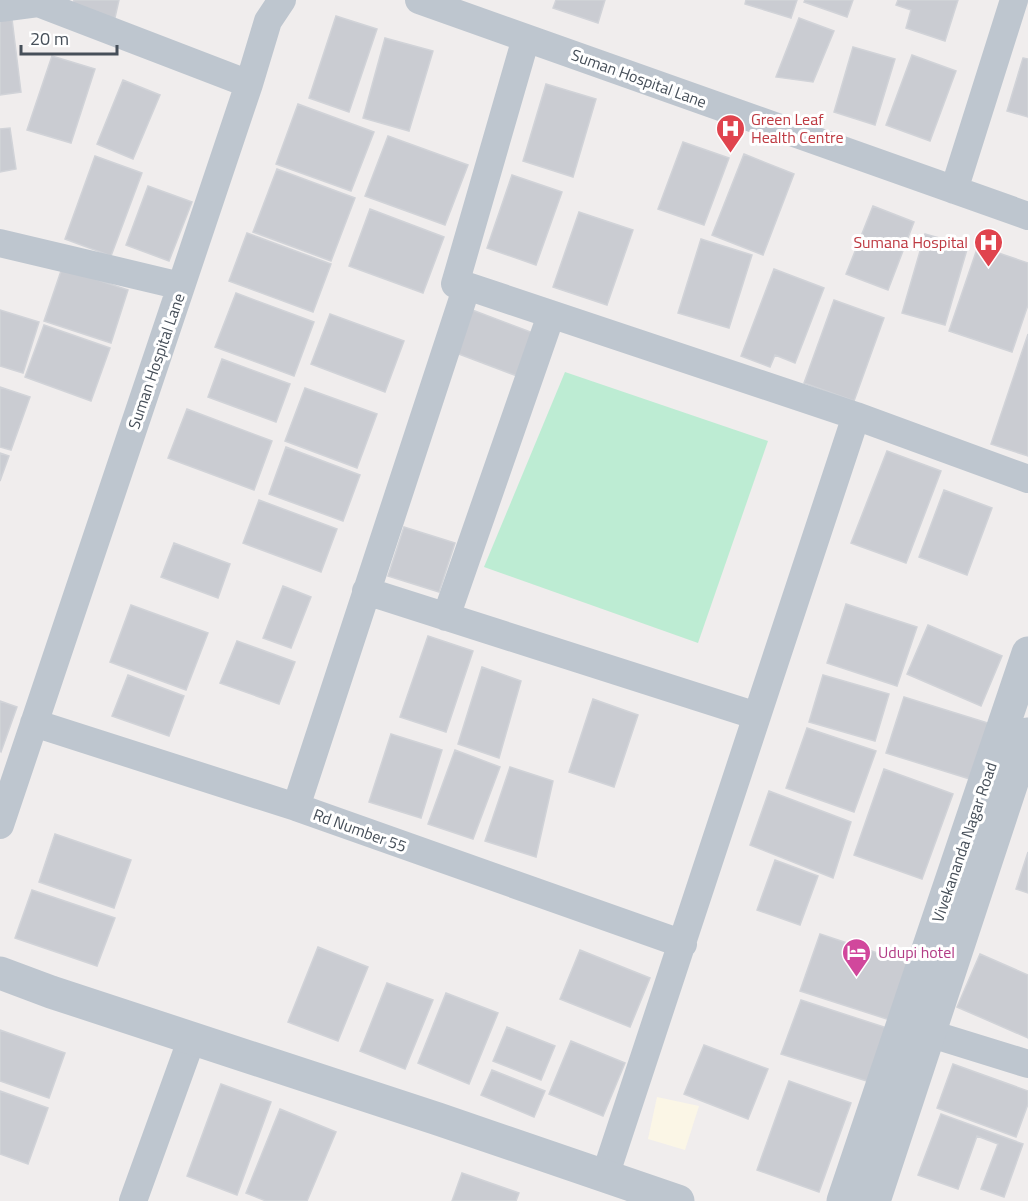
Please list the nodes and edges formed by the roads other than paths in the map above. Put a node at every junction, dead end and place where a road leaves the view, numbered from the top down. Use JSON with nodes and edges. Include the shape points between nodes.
{"nodes":[{"id":1,"x":282,"y":0,"type":"edge"},
{"id":2,"x":419,"y":0,"type":"edge"},
{"id":3,"x":1014,"y":0,"type":"edge"},
{"id":4,"x":0,"y":8,"type":"edge"},
{"id":5,"x":526,"y":38,"type":"junction"},
{"id":6,"x":249,"y":84,"type":"junction"},
{"id":7,"x":954,"y":190,"type":"junction"},
{"id":8,"x":1028,"y":216,"type":"edge"},
{"id":9,"x":0,"y":243,"type":"edge"},
{"id":10,"x":181,"y":286,"type":"junction"},
{"id":11,"x":467,"y":286,"type":"junction"},
{"id":12,"x":550,"y":315,"type":"junction"},
{"id":13,"x":856,"y":416,"type":"junction"},
{"id":14,"x":1028,"y":479,"type":"edge"},
{"id":15,"x":366,"y":591,"type":"junction"},
{"id":16,"x":446,"y":617,"type":"junction"},
{"id":17,"x":1028,"y":653,"type":"edge"},
{"id":18,"x":757,"y":716,"type":"junction"},
{"id":19,"x":34,"y":723,"type":"junction"},
{"id":20,"x":1028,"y":734,"type":"edge"},
{"id":21,"x":296,"y":807,"type":"junction"},
{"id":22,"x":0,"y":825,"type":"edge"},
{"id":23,"x":683,"y":944,"type":"junction"},
{"id":24,"x":0,"y":973,"type":"edge"},
{"id":25,"x":928,"y":1033,"type":"junction"},
{"id":26,"x":192,"y":1038,"type":"junction"},
{"id":27,"x":1028,"y":1064,"type":"edge"},
{"id":28,"x":606,"y":1176,"type":"junction"},
{"id":29,"x":133,"y":1201,"type":"edge"},
{"id":30,"x":678,"y":1201,"type":"edge"},
{"id":31,"x":843,"y":1201,"type":"edge"},
{"id":32,"x":874,"y":1201,"type":"edge"}],
"edges":[{"from":1,"to":6,"type":"street","name":"Suman Hospital Lane","via":[[268,21]]},
{"from":2,"to":5,"type":"street","name":"Suman Hospital Lane"},
{"from":3,"to":7,"type":"street"},
{"from":4,"to":6,"type":"street","via":[[38,3]]},
{"from":5,"to":7,"type":"street","name":"Suman Hospital Lane"},
{"from":5,"to":11,"type":"street","via":[[455,284]]},
{"from":6,"to":10,"type":"street","name":"Suman Hospital Lane"},
{"from":7,"to":8,"type":"street","name":"Suman Hospital Lane"},
{"from":9,"to":10,"type":"street"},
{"from":10,"to":19,"type":"street","name":"Suman Hospital Lane"},
{"from":11,"to":12,"type":"street"},
{"from":11,"to":15,"type":"street"},
{"from":12,"to":13,"type":"street"},
{"from":12,"to":16,"type":"street"},
{"from":13,"to":14,"type":"street"},
{"from":13,"to":18,"type":"street"},
{"from":15,"to":16,"type":"street"},
{"from":15,"to":21,"type":"street"},
{"from":16,"to":18,"type":"street"},
{"from":17,"to":31,"type":"street","name":"Vivekananda Nagar Road"},
{"from":18,"to":23,"type":"street"},
{"from":19,"to":21,"type":"street","name":"Rd Number 55"},
{"from":19,"to":22,"type":"street","name":"Suman Hospital Lane"},
{"from":20,"to":25,"type":"street","name":"Vivekananda Nagar Road"},
{"from":21,"to":23,"type":"street","name":"Rd Number 55"},
{"from":23,"to":28,"type":"street"},
{"from":24,"to":26,"type":"street"},
{"from":25,"to":27,"type":"street"},
{"from":25,"to":32,"type":"street","name":"Vivekananda Nagar Road"},
{"from":26,"to":28,"type":"street"},
{"from":26,"to":29,"type":"street"},
{"from":28,"to":30,"type":"street"}]}
